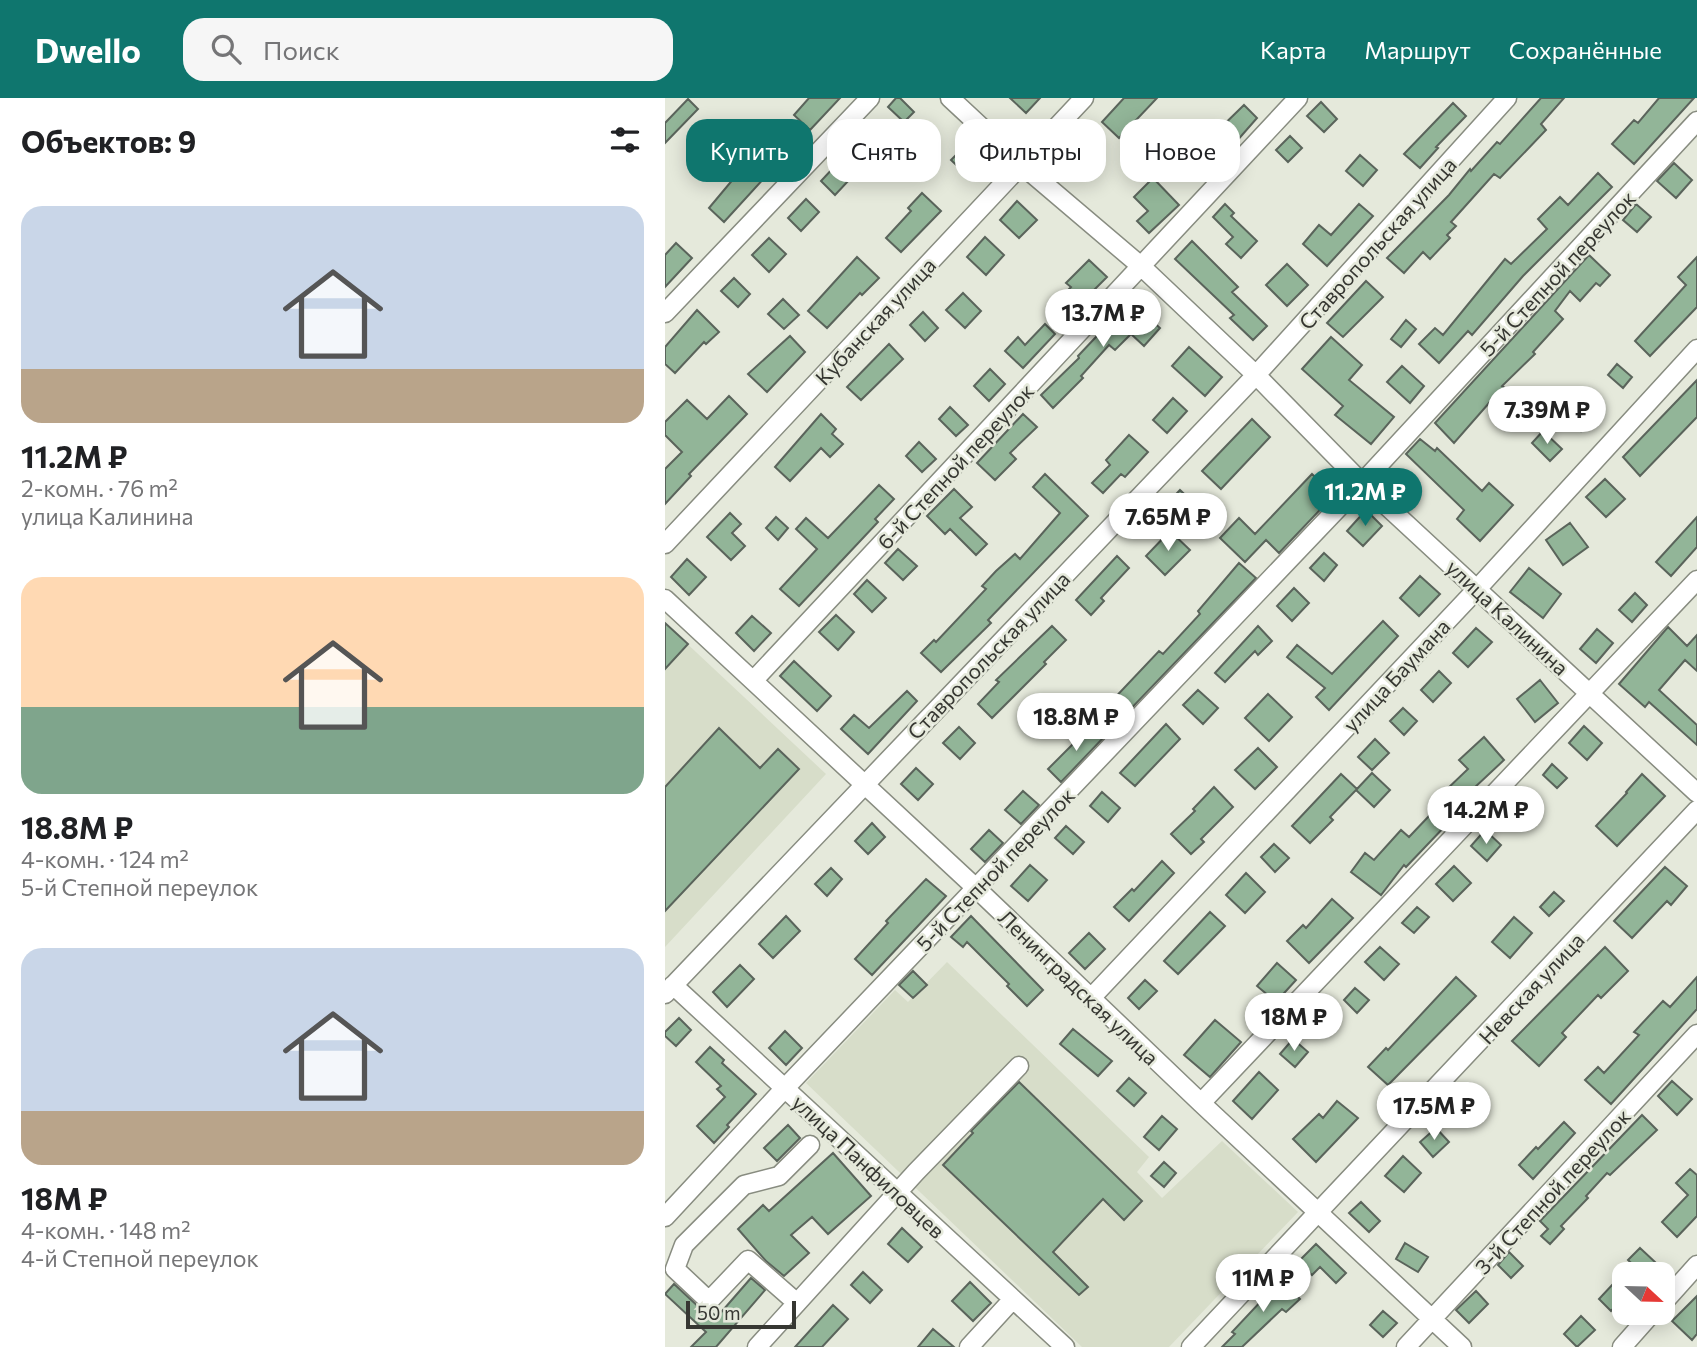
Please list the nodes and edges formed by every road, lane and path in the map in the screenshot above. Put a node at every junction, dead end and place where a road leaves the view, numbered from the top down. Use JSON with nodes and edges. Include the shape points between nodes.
{"nodes":[{"id":1,"x":870,"y":98,"type":"edge"},
{"id":2,"x":950,"y":98,"type":"edge"},
{"id":3,"x":1084,"y":98,"type":"edge"},
{"id":4,"x":1298,"y":98,"type":"edge"},
{"id":5,"x":1507,"y":98,"type":"edge"},
{"id":6,"x":973,"y":119,"type":"edge"},
{"id":7,"x":1065,"y":119,"type":"edge"},
{"id":8,"x":1697,"y":121,"type":"edge"},
{"id":9,"x":1006,"y":182,"type":"edge"},
{"id":10,"x":1042,"y":182,"type":"edge"},
{"id":11,"x":1142,"y":267,"type":"junction"},
{"id":12,"x":665,"y":313,"type":"edge"},
{"id":13,"x":1697,"y":349,"type":"edge"},
{"id":14,"x":1256,"y":376,"type":"junction"},
{"id":15,"x":1362,"y":483,"type":"junction"},
{"id":16,"x":665,"y":544,"type":"edge"},
{"id":17,"x":1697,"y":580,"type":"edge"},
{"id":18,"x":1477,"y":589,"type":"junction"},
{"id":19,"x":665,"y":599,"type":"edge"},
{"id":20,"x":754,"y":680,"type":"junction"},
{"id":21,"x":1590,"y":694,"type":"junction"},
{"id":22,"x":863,"y":784,"type":"junction"},
{"id":23,"x":1697,"y":793,"type":"edge"},
{"id":24,"x":1697,"y":810,"type":"edge"},
{"id":25,"x":976,"y":888,"type":"junction"},
{"id":26,"x":669,"y":990,"type":"edge"},
{"id":27,"x":1091,"y":998,"type":"junction"},
{"id":28,"x":1697,"y":1034,"type":"edge"},
{"id":29,"x":1019,"y":1066,"type":"dead end"},
{"id":30,"x":785,"y":1088,"type":"junction"},
{"id":31,"x":1201,"y":1103,"type":"junction"},
{"id":32,"x":810,"y":1145,"type":"dead end"},
{"id":33,"x":898,"y":1193,"type":"junction"},
{"id":34,"x":1319,"y":1213,"type":"junction"},
{"id":35,"x":665,"y":1217,"type":"edge"},
{"id":36,"x":1697,"y":1265,"type":"edge"},
{"id":37,"x":1675,"y":1290,"type":"edge"},
{"id":38,"x":1013,"y":1299,"type":"junction"},
{"id":39,"x":797,"y":1303,"type":"junction"},
{"id":40,"x":1433,"y":1319,"type":"junction"},
{"id":41,"x":1641,"y":1325,"type":"edge"},
{"id":42,"x":757,"y":1347,"type":"edge"},
{"id":43,"x":969,"y":1347,"type":"edge"},
{"id":44,"x":1065,"y":1347,"type":"edge"},
{"id":45,"x":1191,"y":1347,"type":"edge"},
{"id":46,"x":1405,"y":1347,"type":"edge"},
{"id":47,"x":1462,"y":1347,"type":"edge"},
{"id":48,"x":1622,"y":1347,"type":"edge"}],
"edges":[{"from":1,"to":12,"type":"street"},
{"from":2,"to":6,"type":"street","name":"улица Калинина"},
{"from":3,"to":7,"type":"street","name":"Кубанская улица"},
{"from":4,"to":11,"type":"street","name":"6-й Степной переулок"},
{"from":5,"to":14,"type":"street","name":"Ставропольская улица"},
{"from":8,"to":15,"type":"street","name":"5-й Степной переулок"},
{"from":9,"to":16,"type":"street","name":"Кубанская улица"},
{"from":10,"to":11,"type":"street","name":"улица Калинина"},
{"from":11,"to":14,"type":"street","name":"улица Калинина"},
{"from":11,"to":20,"type":"street","name":"6-й Степной переулок"},
{"from":13,"to":18,"type":"street","name":"улица Баумана"},
{"from":14,"to":15,"type":"street","name":"улица Калинина"},
{"from":14,"to":22,"type":"street","name":"Ставропольская улица"},
{"from":15,"to":18,"type":"street","name":"улица Калинина"},
{"from":15,"to":25,"type":"street","name":"5-й Степной переулок"},
{"from":17,"to":21,"type":"street"},
{"from":18,"to":21,"type":"street","name":"улица Калинина"},
{"from":18,"to":27,"type":"street","name":"улица Баумана"},
{"from":19,"to":20,"type":"street","name":"Ленинградская улица"},
{"from":20,"to":22,"type":"street","name":"Ленинградская улица"},
{"from":21,"to":23,"type":"street","name":"улица Калинина"},
{"from":21,"to":31,"type":"street"},
{"from":22,"to":25,"type":"street","name":"Ленинградская улица"},
{"from":22,"to":26,"type":"street","name":"Ставропольская улица"},
{"from":24,"to":34,"type":"street","name":"Невская улица"},
{"from":25,"to":27,"type":"street","name":"Ленинградская улица"},
{"from":25,"to":30,"type":"street","name":"5-й Степной переулок"},
{"from":26,"to":30,"type":"street","name":"улица Панфиловцев"},
{"from":27,"to":31,"type":"street","name":"Ленинградская улица"},
{"from":28,"to":40,"type":"street","name":"3-й Степной переулок"},
{"from":29,"to":33,"type":"street"},
{"from":30,"to":33,"type":"street","name":"улица Панфиловцев"},
{"from":30,"to":35,"type":"street","name":"5-й Степной переулок"},
{"from":31,"to":34,"type":"street","name":"Ленинградская улица"},
{"from":32,"to":39,"type":"street","via":[[779,1175],[744,1185],[684,1245],[675,1269],[709,1301],[748,1260]]},
{"from":33,"to":38,"type":"street","name":"улица Панфиловцев"},
{"from":33,"to":39,"type":"street"},
{"from":34,"to":40,"type":"street","name":"Ленинградская улица"},
{"from":34,"to":45,"type":"street","name":"Невская улица"},
{"from":36,"to":37,"type":"street"},
{"from":38,"to":43,"type":"street"},
{"from":38,"to":44,"type":"street","name":"улица Панфиловцев"},
{"from":39,"to":42,"type":"street"},
{"from":40,"to":46,"type":"street","name":"3-й Степной переулок"},
{"from":40,"to":47,"type":"street","name":"Ленинградская улица"},
{"from":41,"to":48,"type":"street"}]}
